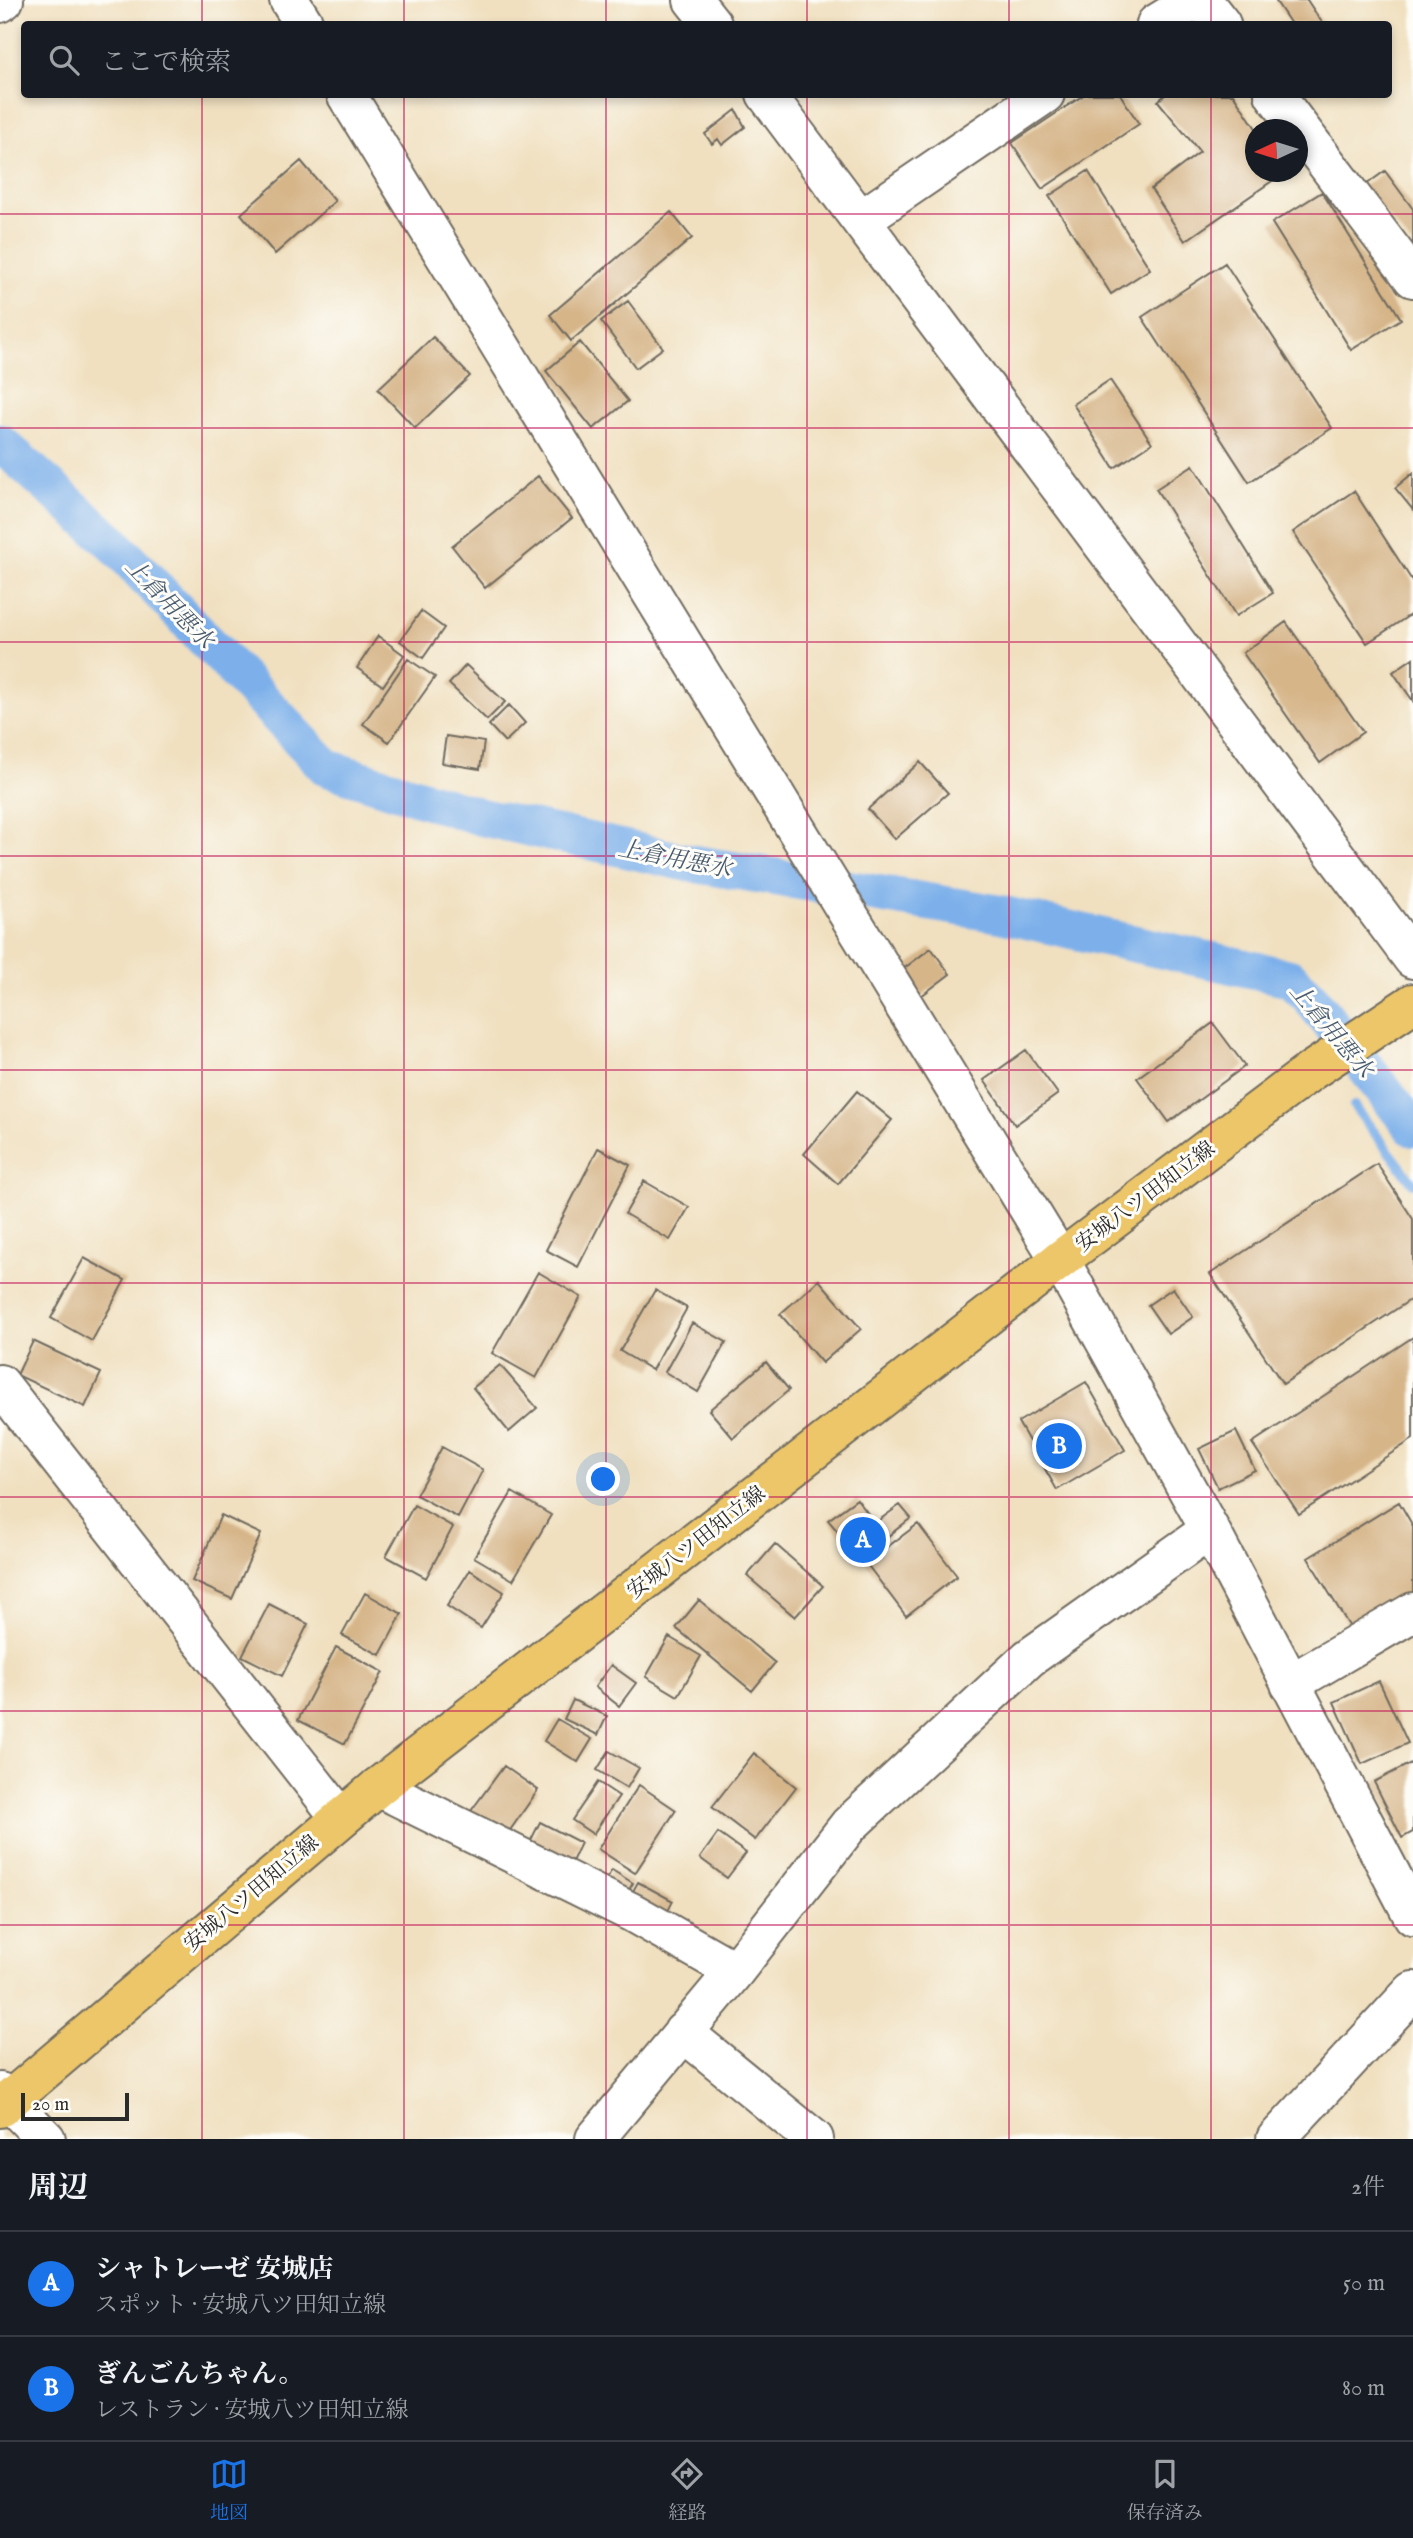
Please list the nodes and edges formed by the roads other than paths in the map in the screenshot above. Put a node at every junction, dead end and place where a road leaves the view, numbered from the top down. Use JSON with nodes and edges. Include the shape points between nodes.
{"nodes":[{"id":1,"x":289,"y":0,"type":"edge"},
{"id":2,"x":693,"y":0,"type":"edge"},
{"id":3,"x":1195,"y":0,"type":"edge"},
{"id":4,"x":1202,"y":0,"type":"edge"},
{"id":5,"x":302,"y":21,"type":"edge"},
{"id":6,"x":710,"y":21,"type":"edge"},
{"id":7,"x":1161,"y":21,"type":"edge"},
{"id":8,"x":1219,"y":21,"type":"edge"},
{"id":9,"x":348,"y":98,"type":"edge"},
{"id":10,"x":769,"y":98,"type":"edge"},
{"id":11,"x":1039,"y":98,"type":"edge"},
{"id":12,"x":1277,"y":98,"type":"edge"},
{"id":13,"x":862,"y":219,"type":"junction"},
{"id":14,"x":1413,"y":278,"type":"edge"},
{"id":15,"x":1413,"y":959,"type":"edge"},
{"id":16,"x":1413,"y":1003,"type":"edge"},
{"id":17,"x":1060,"y":1260,"type":"junction"},
{"id":18,"x":0,"y":1384,"type":"edge"},
{"id":19,"x":1210,"y":1530,"type":"junction"},
{"id":20,"x":1413,"y":1612,"type":"edge"},
{"id":21,"x":1290,"y":1684,"type":"junction"},
{"id":22,"x":378,"y":1787,"type":"junction"},
{"id":23,"x":340,"y":1817,"type":"junction"},
{"id":24,"x":1413,"y":1916,"type":"edge"},
{"id":25,"x":735,"y":1971,"type":"junction"},
{"id":26,"x":1413,"y":1992,"type":"edge"},
{"id":27,"x":683,"y":2032,"type":"junction"},
{"id":28,"x":3,"y":2100,"type":"edge"},
{"id":29,"x":46,"y":2139,"type":"edge"},
{"id":30,"x":596,"y":2139,"type":"edge"},
{"id":31,"x":814,"y":2139,"type":"edge"},
{"id":32,"x":1276,"y":2139,"type":"edge"}],
"edges":[{"from":1,"to":5,"type":"street"},
{"from":2,"to":6,"type":"street"},
{"from":3,"to":7,"type":"street"},
{"from":4,"to":8,"type":"street"},
{"from":9,"to":17,"type":"street"},
{"from":10,"to":13,"type":"street"},
{"from":11,"to":13,"type":"street"},
{"from":12,"to":14,"type":"street"},
{"from":13,"to":15,"type":"street"},
{"from":16,"to":17,"type":"main road","name":"安城八ツ田知立線","via":[[1311,1071]]},
{"from":17,"to":19,"type":"street"},
{"from":17,"to":22,"type":"main road","name":"安城八ツ田知立線"},
{"from":18,"to":23,"type":"street"},
{"from":19,"to":21,"type":"street"},
{"from":19,"to":25,"type":"street","via":[[1029,1658],[859,1815]]},
{"from":20,"to":21,"type":"street"},
{"from":21,"to":24,"type":"street"},
{"from":22,"to":23,"type":"main road","name":"安城八ツ田知立線"},
{"from":22,"to":25,"type":"street","via":[[633,1913]]},
{"from":23,"to":28,"type":"main road","name":"安城八ツ田知立線"},
{"from":25,"to":27,"type":"street"},
{"from":26,"to":32,"type":"street"},
{"from":27,"to":30,"type":"street"},
{"from":27,"to":31,"type":"street"},
{"from":28,"to":29,"type":"street"}]}
